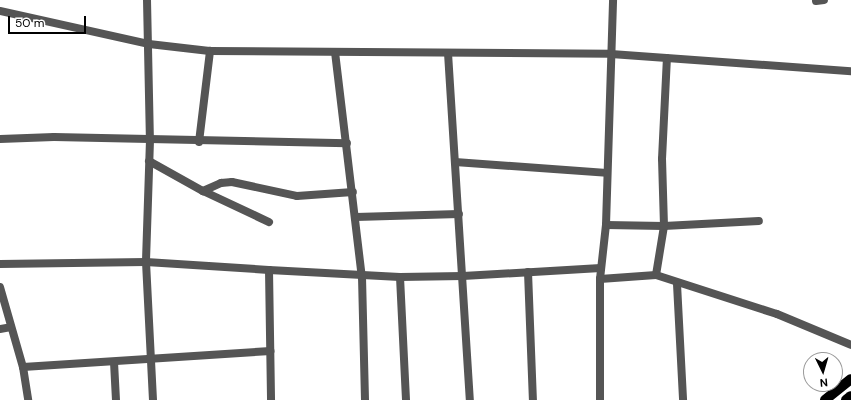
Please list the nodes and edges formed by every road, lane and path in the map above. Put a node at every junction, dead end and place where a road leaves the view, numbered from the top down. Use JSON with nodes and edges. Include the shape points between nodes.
{"nodes":[{"id":1,"x":147,"y":0,"type":"edge"},
{"id":2,"x":613,"y":0,"type":"edge"},
{"id":3,"x":0,"y":11,"type":"edge"},
{"id":4,"x":149,"y":44,"type":"junction"},
{"id":5,"x":210,"y":51,"type":"junction"},
{"id":6,"x":335,"y":52,"type":"junction"},
{"id":7,"x":448,"y":53,"type":"junction"},
{"id":8,"x":611,"y":54,"type":"junction"},
{"id":9,"x":667,"y":58,"type":"junction"},
{"id":10,"x":851,"y":71,"type":"edge"},
{"id":11,"x":0,"y":139,"type":"edge"},
{"id":12,"x":150,"y":140,"type":"junction"},
{"id":13,"x":199,"y":142,"type":"junction"},
{"id":14,"x":347,"y":143,"type":"junction"},
{"id":15,"x":149,"y":161,"type":"junction"},
{"id":16,"x":455,"y":162,"type":"junction"},
{"id":17,"x":607,"y":173,"type":"junction"},
{"id":18,"x":203,"y":192,"type":"junction"},
{"id":19,"x":353,"y":192,"type":"junction"},
{"id":20,"x":459,"y":214,"type":"junction"},
{"id":21,"x":356,"y":216,"type":"junction"},
{"id":22,"x":759,"y":221,"type":"dead end"},
{"id":23,"x":269,"y":222,"type":"dead end"},
{"id":24,"x":606,"y":225,"type":"junction"},
{"id":25,"x":664,"y":226,"type":"junction"},
{"id":26,"x":146,"y":262,"type":"junction"},
{"id":27,"x":0,"y":264,"type":"edge"},
{"id":28,"x":601,"y":268,"type":"junction"},
{"id":29,"x":269,"y":270,"type":"junction"},
{"id":30,"x":528,"y":272,"type":"junction"},
{"id":31,"x":656,"y":275,"type":"junction"},
{"id":32,"x":463,"y":276,"type":"junction"},
{"id":33,"x":362,"y":277,"type":"junction"},
{"id":34,"x":400,"y":277,"type":"junction"},
{"id":35,"x":600,"y":278,"type":"junction"},
{"id":36,"x":677,"y":284,"type":"junction"},
{"id":37,"x":0,"y":287,"type":"edge"},
{"id":38,"x":11,"y":327,"type":"junction"},
{"id":39,"x":0,"y":329,"type":"edge"},
{"id":40,"x":851,"y":345,"type":"edge"},
{"id":41,"x":270,"y":351,"type":"junction"},
{"id":42,"x":151,"y":359,"type":"junction"},
{"id":43,"x":114,"y":362,"type":"junction"},
{"id":44,"x":23,"y":367,"type":"junction"},
{"id":45,"x":851,"y":379,"type":"edge"},
{"id":46,"x":851,"y":396,"type":"edge"},
{"id":47,"x":28,"y":400,"type":"edge"},
{"id":48,"x":116,"y":400,"type":"edge"},
{"id":49,"x":154,"y":400,"type":"edge"},
{"id":50,"x":271,"y":400,"type":"edge"},
{"id":51,"x":365,"y":400,"type":"edge"},
{"id":52,"x":406,"y":400,"type":"edge"},
{"id":53,"x":470,"y":400,"type":"edge"},
{"id":54,"x":533,"y":400,"type":"edge"},
{"id":55,"x":600,"y":400,"type":"edge"},
{"id":56,"x":682,"y":400,"type":"edge"},
{"id":57,"x":825,"y":400,"type":"edge"},
{"id":58,"x":846,"y":400,"type":"edge"}],
"edges":[{"from":1,"to":4,"type":"street"},
{"from":2,"to":8,"type":"street"},
{"from":3,"to":4,"type":"street"},
{"from":4,"to":5,"type":"street"},
{"from":4,"to":12,"type":"street"},
{"from":5,"to":6,"type":"street"},
{"from":5,"to":13,"type":"street"},
{"from":6,"to":7,"type":"street"},
{"from":6,"to":14,"type":"street"},
{"from":7,"to":8,"type":"street"},
{"from":7,"to":16,"type":"street"},
{"from":8,"to":9,"type":"street"},
{"from":8,"to":17,"type":"street"},
{"from":9,"to":10,"type":"street"},
{"from":9,"to":25,"type":"street","via":[[662,159]]},
{"from":11,"to":12,"type":"street","via":[[54,137]]},
{"from":12,"to":13,"type":"street"},
{"from":12,"to":15,"type":"street"},
{"from":13,"to":14,"type":"street"},
{"from":14,"to":19,"type":"street"},
{"from":15,"to":18,"type":"street"},
{"from":15,"to":26,"type":"street"},
{"from":16,"to":17,"type":"street"},
{"from":16,"to":20,"type":"street"},
{"from":17,"to":24,"type":"street"},
{"from":18,"to":19,"type":"street","via":[[221,183],[232,182],[297,196]]},
{"from":18,"to":23,"type":"street"},
{"from":19,"to":21,"type":"street"},
{"from":20,"to":21,"type":"street"},
{"from":20,"to":32,"type":"street"},
{"from":21,"to":33,"type":"street"},
{"from":22,"to":25,"type":"street"},
{"from":24,"to":25,"type":"street"},
{"from":24,"to":28,"type":"street"},
{"from":25,"to":31,"type":"street"},
{"from":26,"to":27,"type":"street"},
{"from":26,"to":29,"type":"street"},
{"from":26,"to":42,"type":"street"},
{"from":28,"to":30,"type":"street"},
{"from":28,"to":35,"type":"street"},
{"from":29,"to":33,"type":"street"},
{"from":29,"to":41,"type":"street"},
{"from":30,"to":32,"type":"street"},
{"from":30,"to":54,"type":"street"},
{"from":31,"to":35,"type":"street"},
{"from":31,"to":36,"type":"street"},
{"from":32,"to":34,"type":"street"},
{"from":32,"to":53,"type":"street"},
{"from":33,"to":34,"type":"street"},
{"from":33,"to":51,"type":"street"},
{"from":34,"to":52,"type":"street"},
{"from":35,"to":55,"type":"street"},
{"from":36,"to":40,"type":"street","via":[[777,314]]},
{"from":36,"to":56,"type":"street"},
{"from":37,"to":38,"type":"street"},
{"from":38,"to":39,"type":"street"},
{"from":38,"to":44,"type":"street"},
{"from":41,"to":42,"type":"street"},
{"from":41,"to":50,"type":"street"},
{"from":42,"to":43,"type":"street"},
{"from":42,"to":49,"type":"street"},
{"from":43,"to":44,"type":"street"},
{"from":43,"to":48,"type":"street"},
{"from":44,"to":47,"type":"street"},
{"from":45,"to":57,"type":"main road"},
{"from":46,"to":58,"type":"main road"}]}
